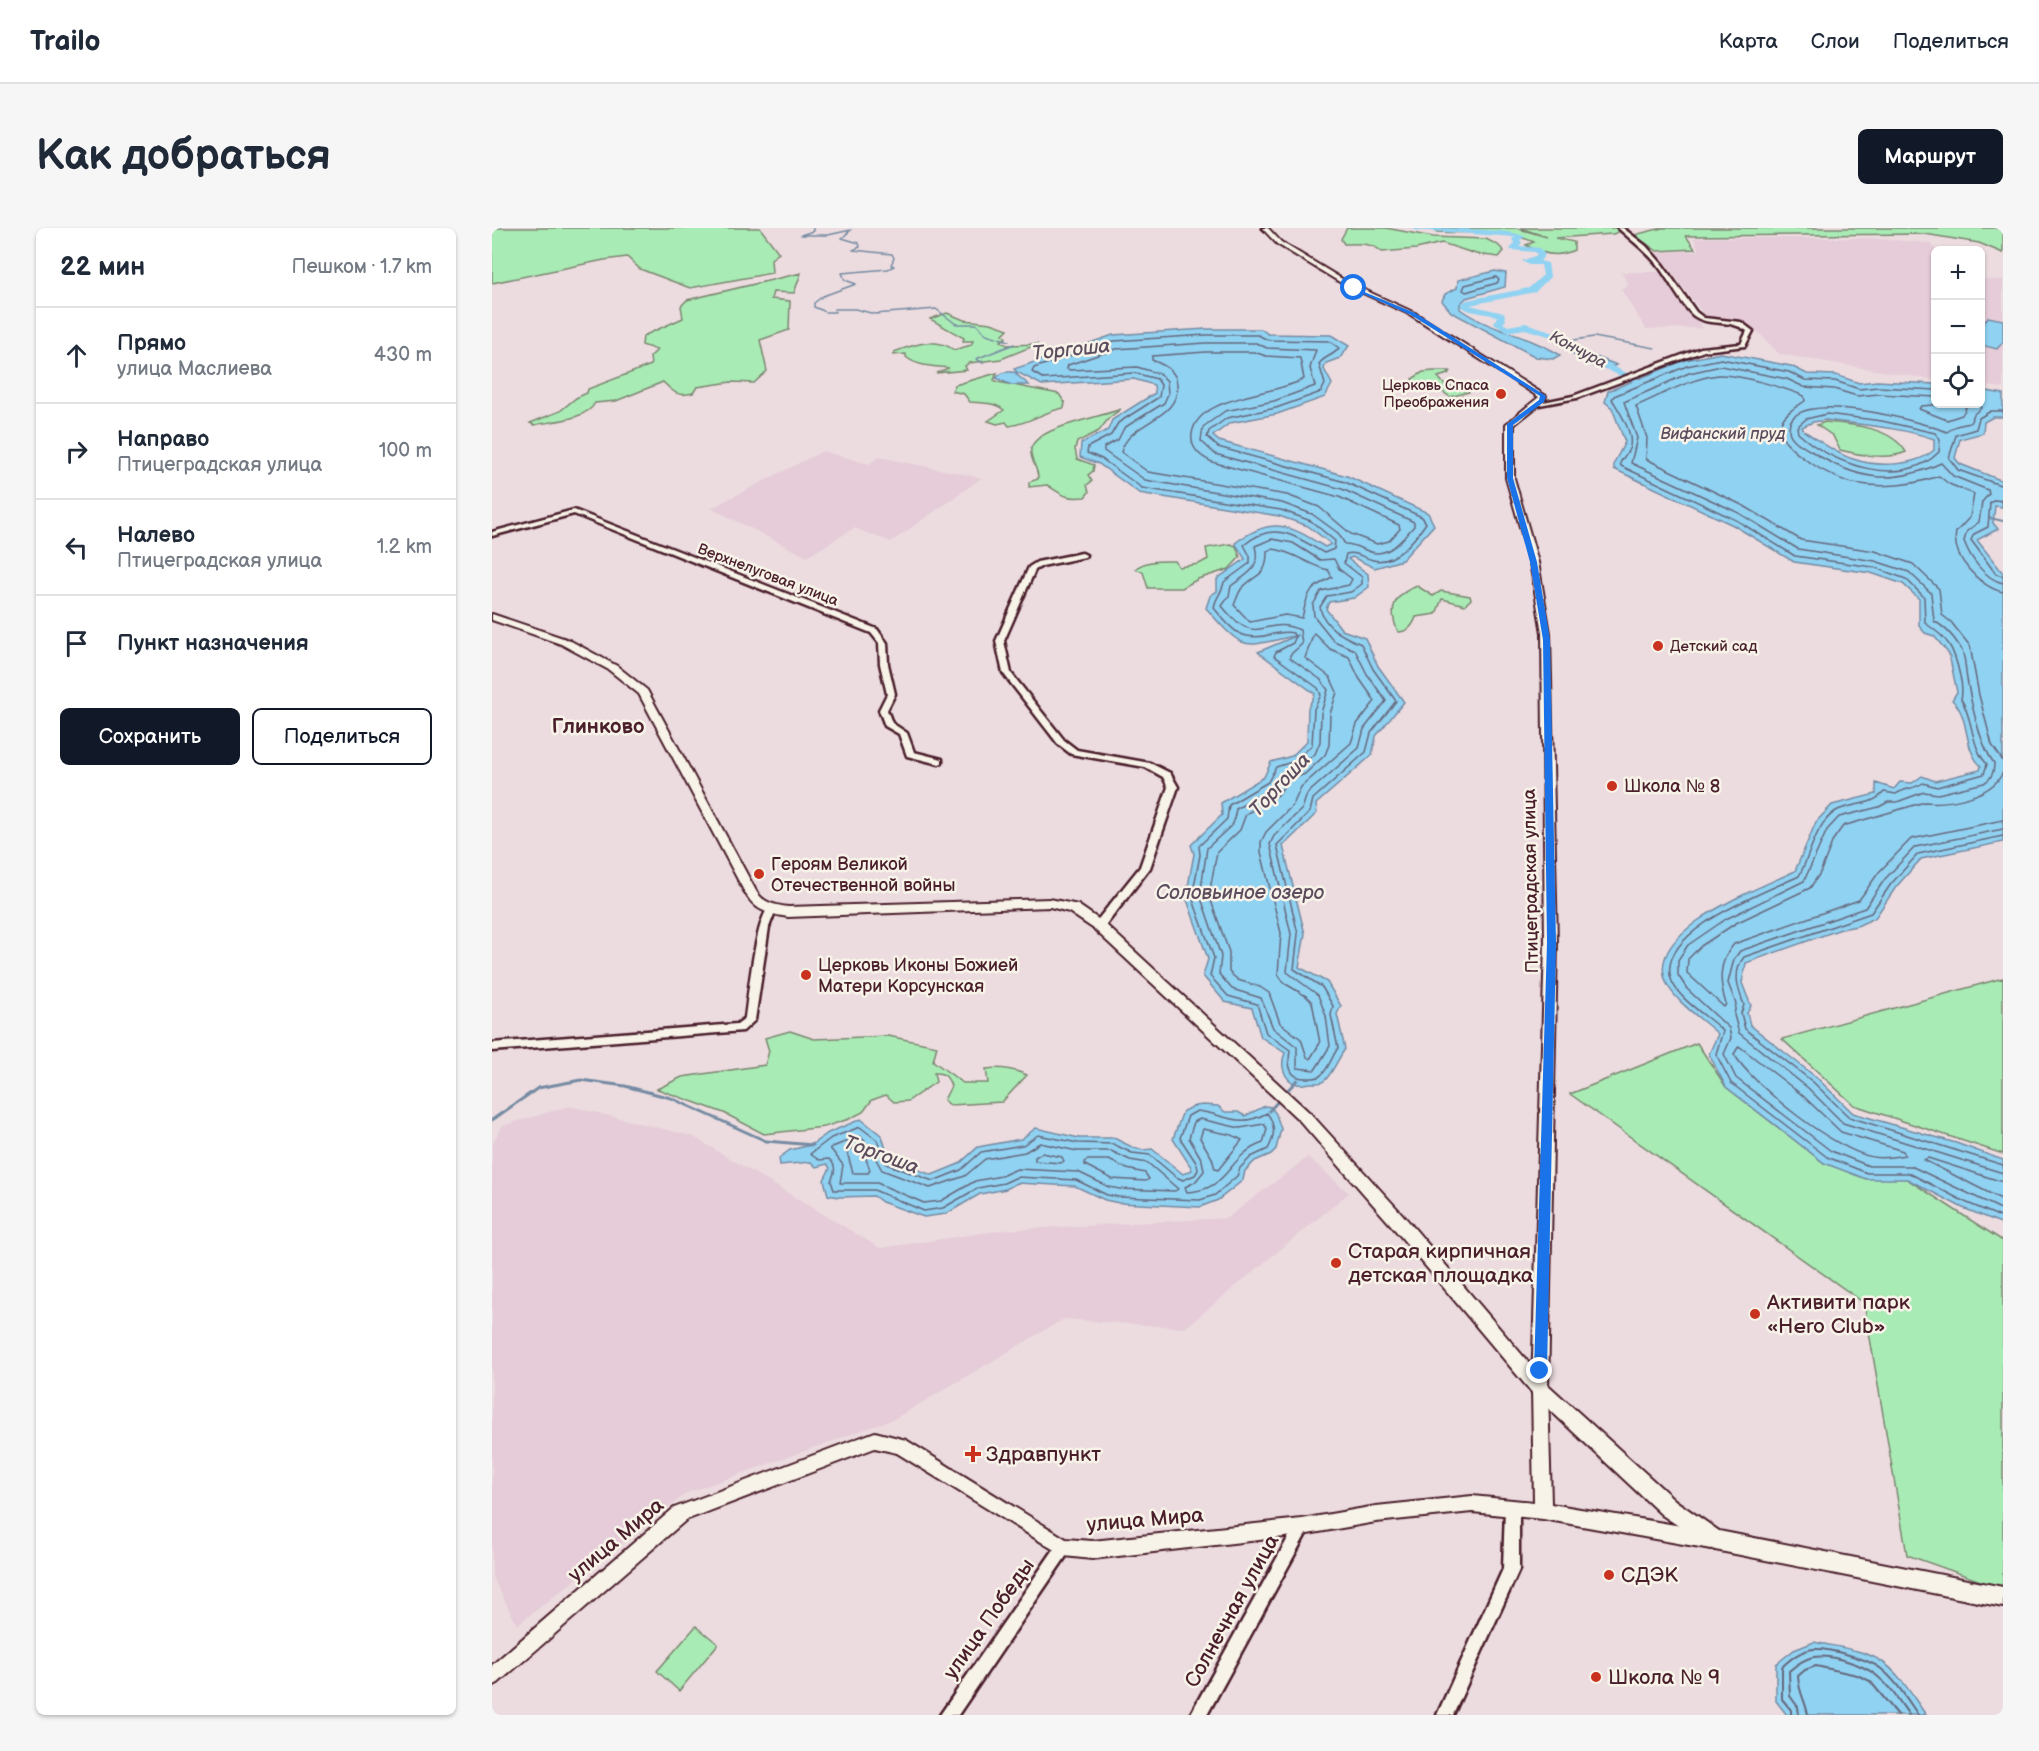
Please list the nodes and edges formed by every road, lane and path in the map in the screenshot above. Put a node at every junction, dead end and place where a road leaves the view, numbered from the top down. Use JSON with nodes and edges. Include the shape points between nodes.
{"nodes":[{"id":1,"x":1265,"y":228,"type":"edge"},
{"id":2,"x":1620,"y":228,"type":"edge"},
{"id":3,"x":1539,"y":399,"type":"junction"},
{"id":4,"x":492,"y":534,"type":"edge"},
{"id":5,"x":1082,"y":555,"type":"dead end"},
{"id":6,"x":492,"y":617,"type":"edge"},
{"id":7,"x":939,"y":761,"type":"dead end"},
{"id":8,"x":771,"y":909,"type":"junction"},
{"id":9,"x":1099,"y":926,"type":"junction"},
{"id":10,"x":492,"y":1047,"type":"edge"},
{"id":11,"x":1540,"y":1389,"type":"junction"},
{"id":12,"x":1512,"y":1508,"type":"junction"},
{"id":13,"x":1543,"y":1511,"type":"junction"},
{"id":14,"x":1302,"y":1527,"type":"junction"},
{"id":15,"x":1715,"y":1540,"type":"junction"},
{"id":16,"x":1064,"y":1547,"type":"junction"},
{"id":17,"x":2003,"y":1597,"type":"edge"},
{"id":18,"x":492,"y":1677,"type":"edge"},
{"id":19,"x":948,"y":1715,"type":"edge"},
{"id":20,"x":1198,"y":1715,"type":"edge"},
{"id":21,"x":1444,"y":1715,"type":"edge"}],
"edges":[{"from":1,"to":3,"type":"street","via":[[1277,240],[1345,283],[1413,314]]},
{"from":2,"to":3,"type":"street","via":[[1660,265],[1694,313],[1739,323],[1750,331],[1743,345],[1703,349],[1575,397]]},
{"from":3,"to":11,"type":"street","name":"Птицеградская улица","via":[[1510,424],[1510,478],[1534,562],[1547,640],[1551,943]]},
{"from":4,"to":7,"type":"street","name":"Верхнелуговая улица","via":[[574,512],[874,631],[883,643],[891,694],[883,710],[888,724],[903,733],[910,754]]},
{"from":5,"to":9,"type":"street","via":[[1032,569],[1000,640],[1008,673],[1061,742],[1074,752],[1147,765],[1167,775],[1173,787],[1145,868]]},
{"from":6,"to":8,"type":"main road","via":[[565,642],[613,668],[643,692],[750,891],[756,901]]},
{"from":8,"to":9,"type":"main road","via":[[828,912],[1036,902],[1073,908]]},
{"from":8,"to":10,"type":"street","via":[[764,927],[750,1020],[739,1028]]},
{"from":9,"to":11,"type":"main road","via":[[1305,1117]]},
{"from":11,"to":13,"type":"street"},
{"from":11,"to":15,"type":"main road","via":[[1669,1508]]},
{"from":12,"to":13,"type":"street","name":"улица Мира"},
{"from":12,"to":14,"type":"street","name":"улица Мира","via":[[1472,1504]]},
{"from":12,"to":21,"type":"street","via":[[1511,1570]]},
{"from":13,"to":15,"type":"street","name":"улица Мира"},
{"from":14,"to":16,"type":"street","name":"улица Мира","via":[[1092,1550]]},
{"from":14,"to":20,"type":"street","name":"Солнечная улица"},
{"from":15,"to":17,"type":"main road"},
{"from":16,"to":18,"type":"street","name":"улица Мира","via":[[900,1446],[875,1440],[680,1514]]},
{"from":16,"to":19,"type":"street","name":"улица Победы"}]}
